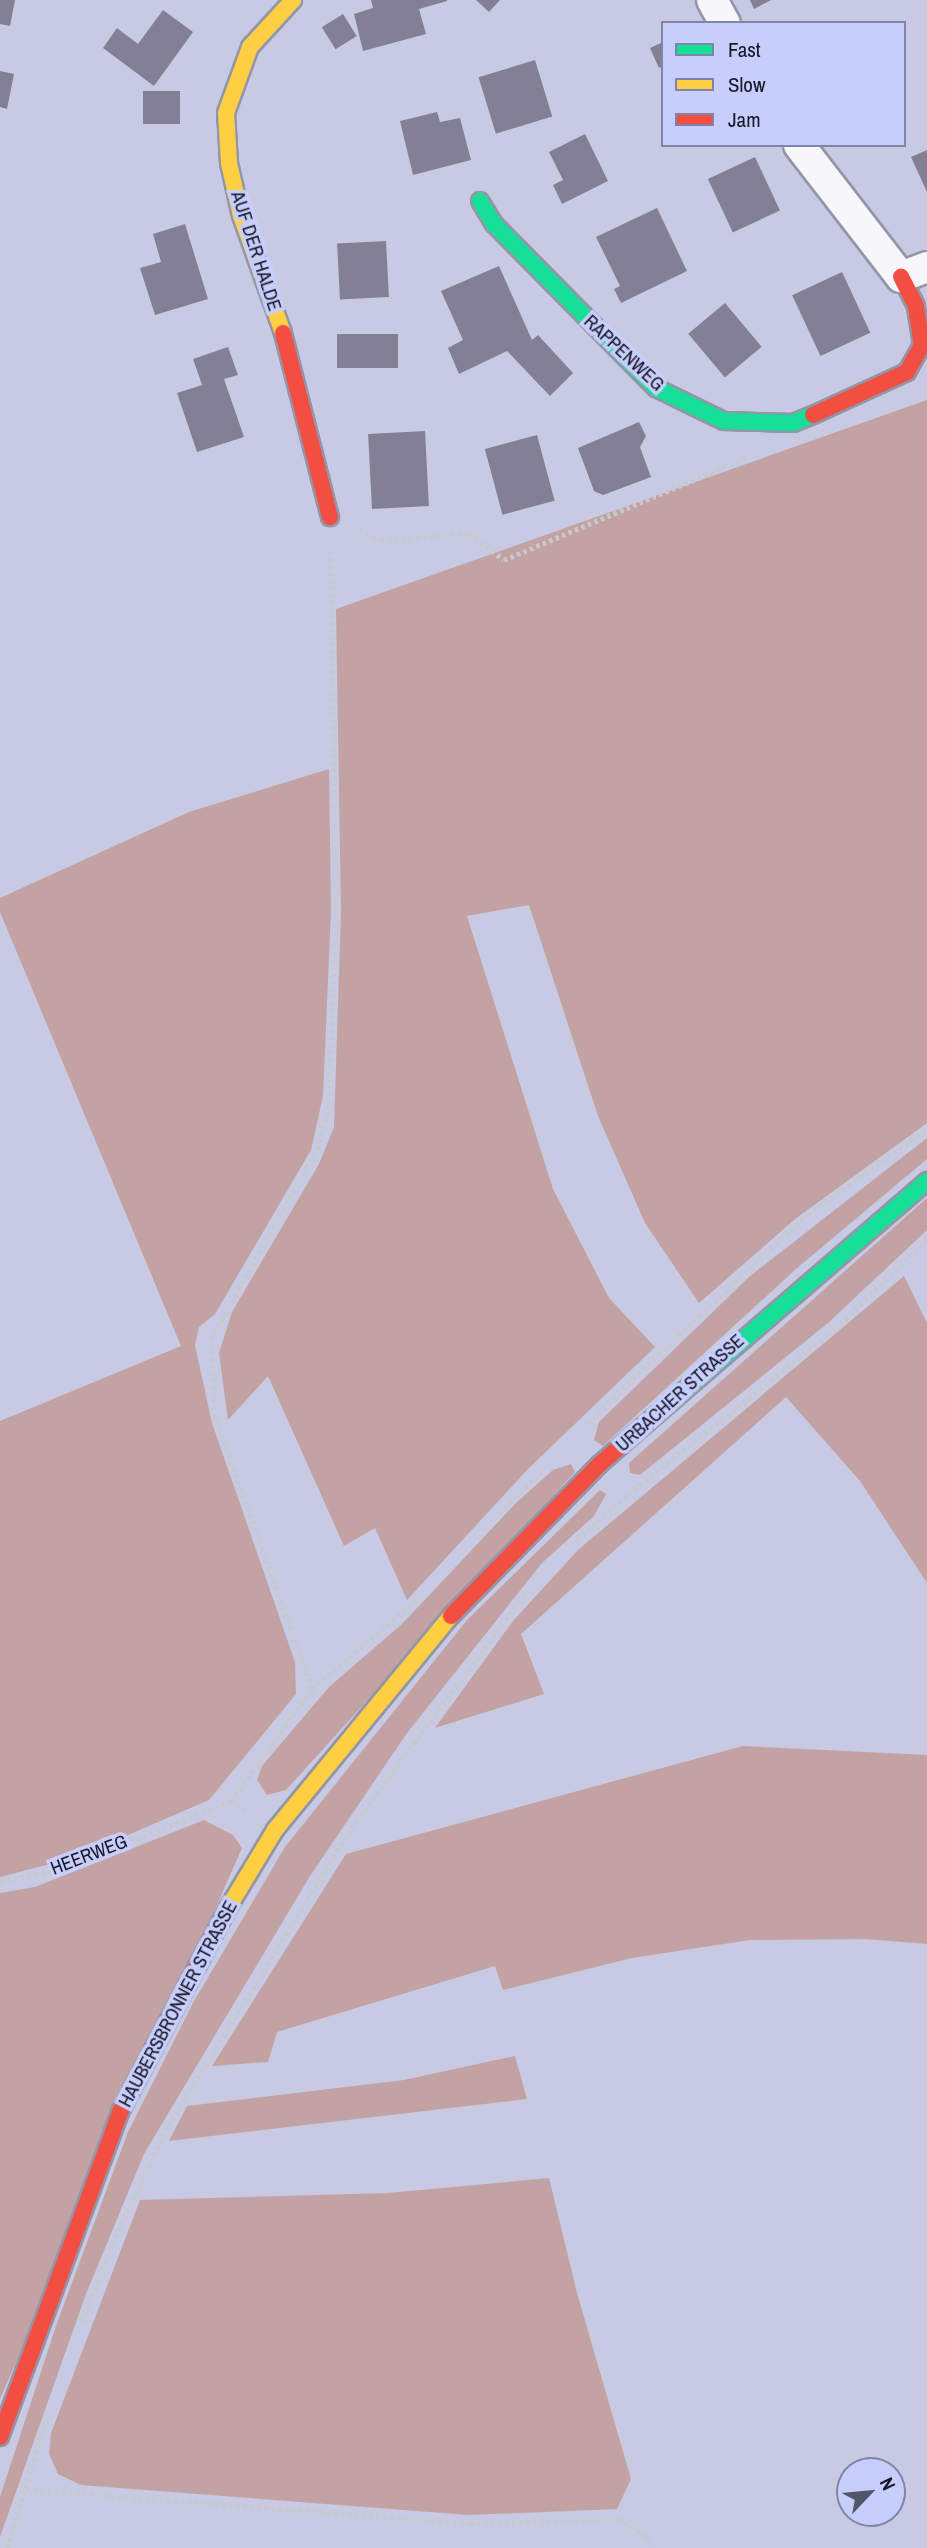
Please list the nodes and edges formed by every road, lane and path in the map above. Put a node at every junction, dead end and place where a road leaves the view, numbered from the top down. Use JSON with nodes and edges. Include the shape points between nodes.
{"nodes":[{"id":1,"x":293,"y":0,"type":"edge"},
{"id":2,"x":712,"y":0,"type":"edge"},
{"id":3,"x":725,"y":21,"type":"edge"},
{"id":4,"x":801,"y":147,"type":"edge"},
{"id":5,"x":480,"y":201,"type":"dead end"},
{"id":6,"x":914,"y":272,"type":"edge"},
{"id":7,"x":793,"y":424,"type":"junction"},
{"id":8,"x":330,"y":517,"type":"joint"},
{"id":9,"x":381,"y":540,"type":"dead end"},
{"id":10,"x":927,"y":1128,"type":"edge"},
{"id":11,"x":927,"y":1181,"type":"edge"},
{"id":12,"x":808,"y":1214,"type":"dead end"},
{"id":13,"x":927,"y":1240,"type":"edge"},
{"id":14,"x":571,"y":1545,"type":"dead end"},
{"id":15,"x":535,"y":1581,"type":"dead end"},
{"id":16,"x":446,"y":1621,"type":"joint"},
{"id":17,"x":0,"y":1881,"type":"edge"},
{"id":18,"x":77,"y":2336,"type":"dead end"},
{"id":19,"x":52,"y":2401,"type":"dead end"},
{"id":20,"x":0,"y":2437,"type":"edge"},
{"id":21,"x":27,"y":2489,"type":"junction"},
{"id":22,"x":7,"y":2548,"type":"edge"},
{"id":23,"x":652,"y":2548,"type":"edge"}],
"edges":[{"from":1,"to":8,"type":"street","name":"AUF DER HALDE","via":[[250,47],[226,113],[229,163],[241,216],[287,345]]},
{"from":2,"to":3,"type":"street"},
{"from":4,"to":6,"type":"street"},
{"from":5,"to":7,"type":"street","name":"RAPPENWEG","via":[[494,224],[656,388],[724,421]]},
{"from":6,"to":7,"type":"street","name":"RAPPENWEG","via":[[922,345],[907,372]]},
{"from":7,"to":9,"type":"path","via":[[758,453],[505,560],[470,533]]},
{"from":8,"to":17,"type":"path","name":"HEERWEG","via":[[337,912],[328,1110],[317,1149],[211,1339],[215,1417],[312,1689],[231,1801],[174,1820],[59,1870]]},
{"from":10,"to":12,"type":"path"},
{"from":11,"to":16,"type":"street","name":"URBACHER STRASSE","via":[[600,1464]]},
{"from":13,"to":14,"type":"path","via":[[829,1334]]},
{"from":15,"to":18,"type":"path","via":[[469,1663],[351,1828],[168,2126],[112,2244]]},
{"from":16,"to":20,"type":"street","name":"HAUBERSBRONNER STRASSE","via":[[275,1830],[214,1930],[120,2112]]},
{"from":19,"to":21,"type":"path"},
{"from":21,"to":22,"type":"path"},
{"from":21,"to":23,"type":"path","via":[[470,2524],[619,2519],[646,2536]]}]}
